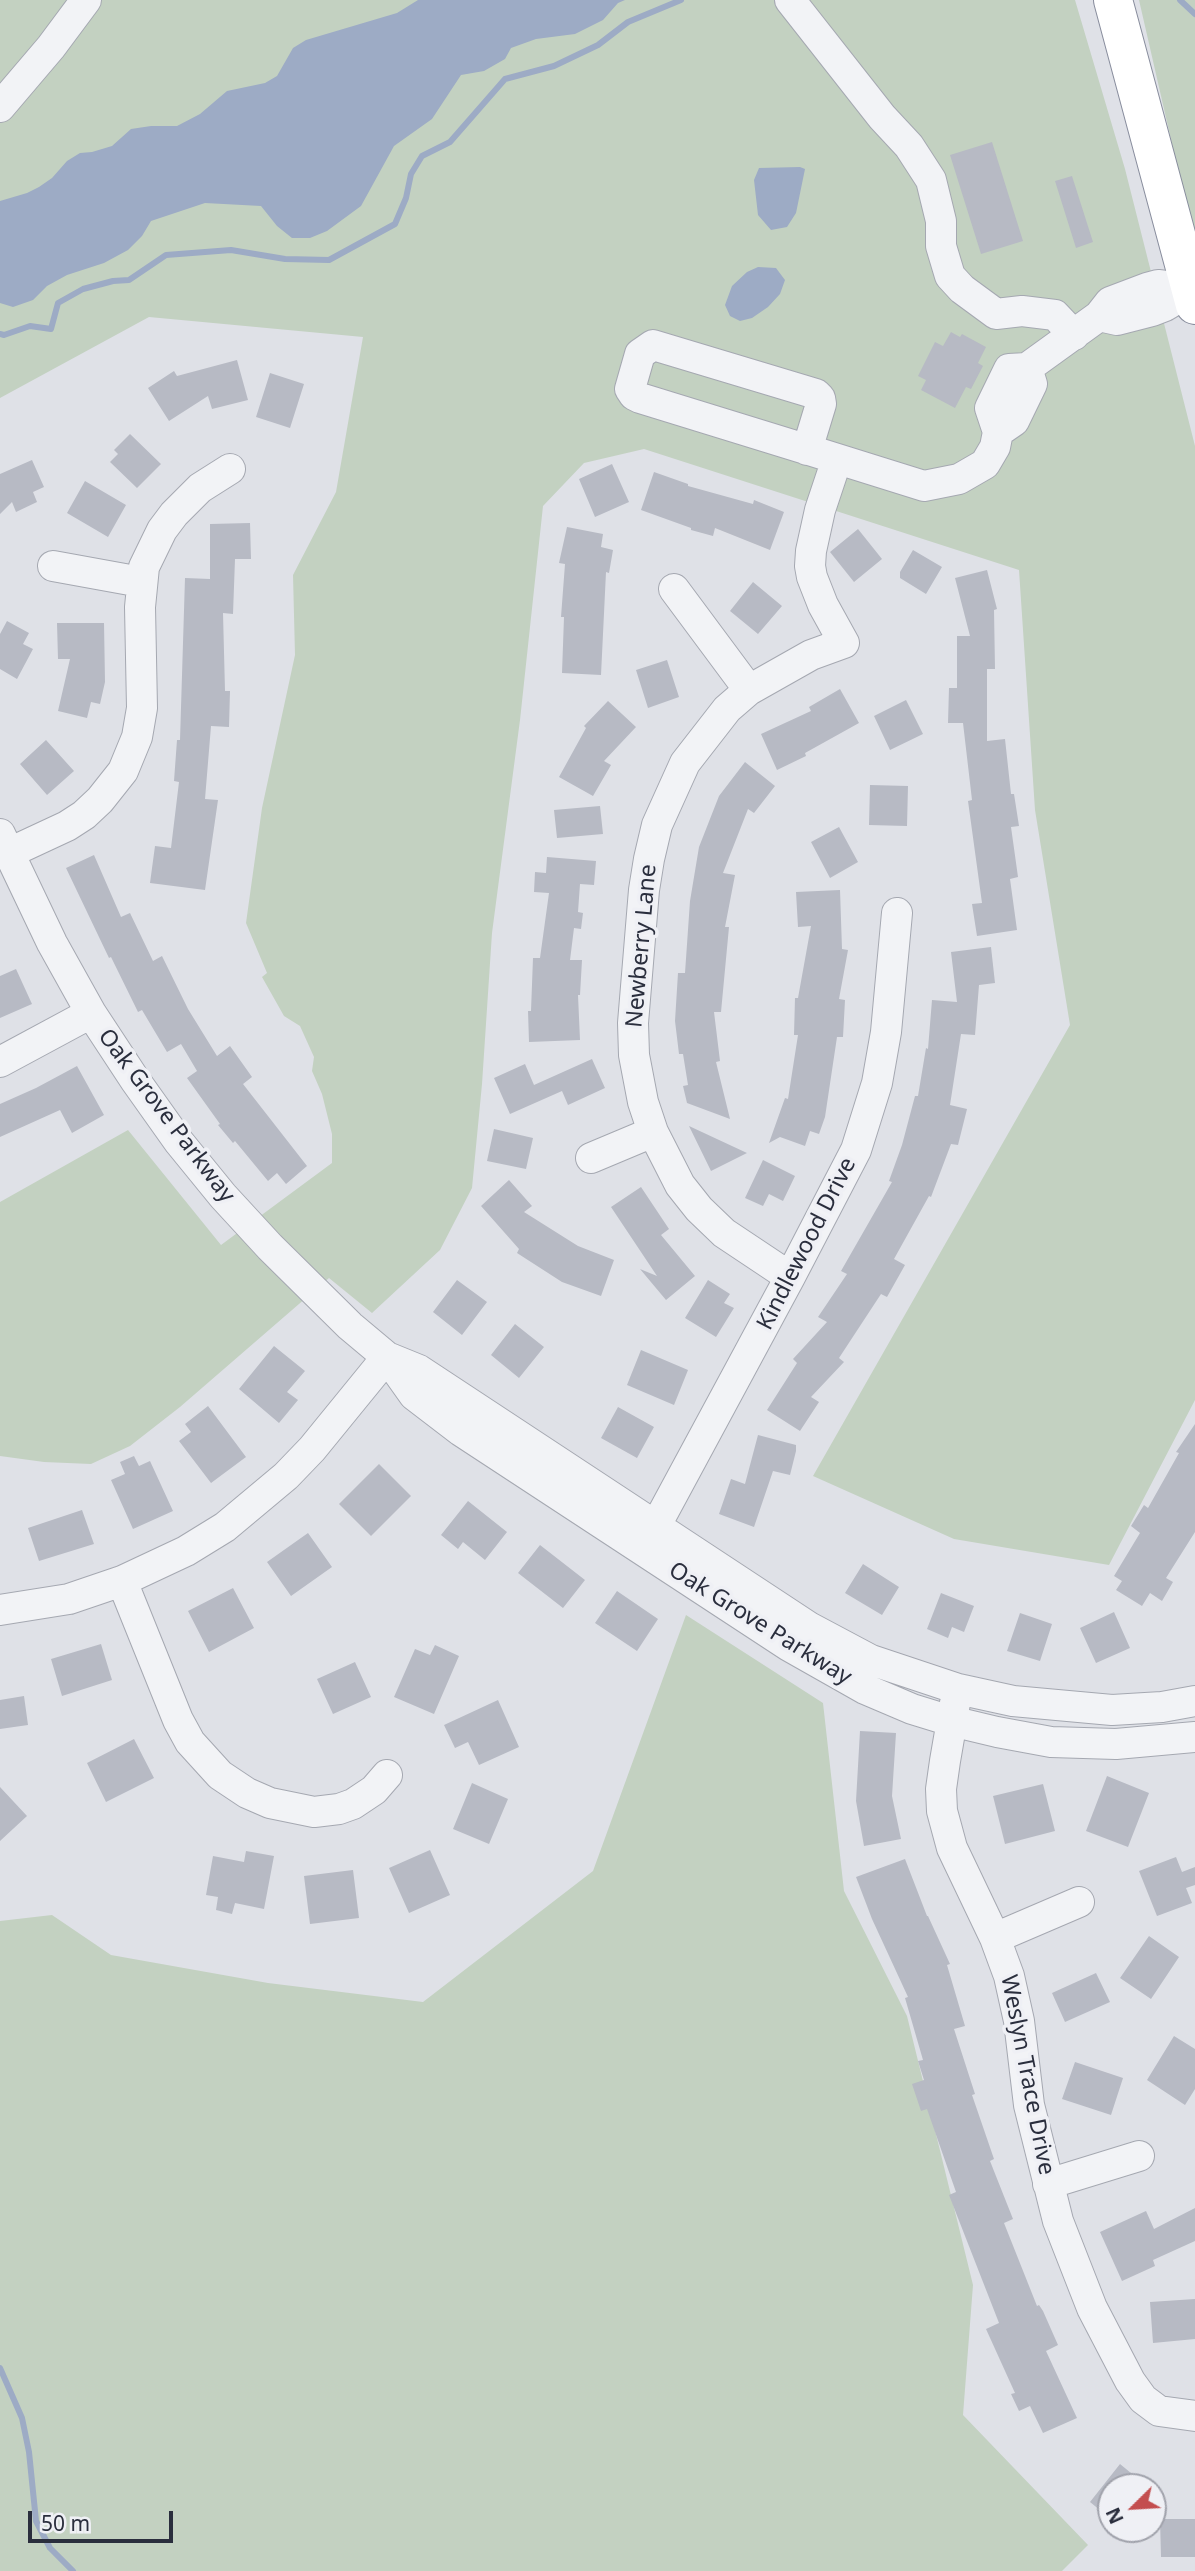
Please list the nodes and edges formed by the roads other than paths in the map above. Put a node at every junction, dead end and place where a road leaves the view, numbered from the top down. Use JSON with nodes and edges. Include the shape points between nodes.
{"nodes":[{"id":1,"x":86,"y":0,"type":"edge"},
{"id":2,"x":790,"y":0,"type":"edge"},
{"id":3,"x":1114,"y":0,"type":"edge"},
{"id":4,"x":0,"y":107,"type":"edge"},
{"id":5,"x":1194,"y":294,"type":"edge"},
{"id":6,"x":1074,"y":335,"type":"junction"},
{"id":7,"x":807,"y":450,"type":"junction"},
{"id":8,"x":837,"y":459,"type":"junction"},
{"id":9,"x":230,"y":469,"type":"dead end"},
{"id":10,"x":53,"y":566,"type":"dead end"},
{"id":11,"x":141,"y":582,"type":"junction"},
{"id":12,"x":674,"y":589,"type":"dead end"},
{"id":13,"x":749,"y":690,"type":"junction"},
{"id":14,"x":4,"y":844,"type":"edge"},
{"id":15,"x":897,"y":913,"type":"dead end"},
{"id":16,"x":91,"y":1013,"type":"junction"},
{"id":17,"x":0,"y":1062,"type":"edge"},
{"id":18,"x":653,"y":1132,"type":"junction"},
{"id":19,"x":591,"y":1158,"type":"dead end"},
{"id":20,"x":790,"y":1278,"type":"junction"},
{"id":21,"x":387,"y":1357,"type":"junction"},
{"id":22,"x":649,"y":1538,"type":"junction"},
{"id":23,"x":122,"y":1581,"type":"junction"},
{"id":24,"x":0,"y":1610,"type":"edge"},
{"id":25,"x":958,"y":1689,"type":"junction"},
{"id":26,"x":1195,"y":1701,"type":"edge"},
{"id":27,"x":951,"y":1721,"type":"junction"},
{"id":28,"x":1195,"y":1737,"type":"edge"},
{"id":29,"x":387,"y":1775,"type":"dead end"},
{"id":30,"x":1079,"y":1902,"type":"dead end"},
{"id":31,"x":995,"y":1938,"type":"junction"},
{"id":32,"x":1139,"y":2156,"type":"dead end"},
{"id":33,"x":1048,"y":2184,"type":"junction"},
{"id":34,"x":1195,"y":2416,"type":"edge"}],
"edges":[{"from":1,"to":4,"type":"street"},
{"from":2,"to":6,"type":"street","via":[[931,180],[950,276],[996,314],[1055,315]]},
{"from":3,"to":5,"type":"highway"},
{"from":5,"to":6,"type":"street","via":[[1158,285],[1147,288],[1110,302]]},
{"from":6,"to":8,"type":"street","via":[[1027,368],[1009,369],[990,408],[998,432],[996,447],[985,464],[959,479],[924,486]]},
{"from":7,"to":7,"type":"street","via":[[634,395],[630,389],[640,354],[653,345],[816,394],[821,404]]},
{"from":7,"to":8,"type":"street"},
{"from":8,"to":13,"type":"street","name":"Newberry Lane","via":[[820,510],[810,566],[823,605],[844,643],[811,655]]},
{"from":9,"to":11,"type":"street","via":[[200,488],[174,514],[154,546]]},
{"from":10,"to":11,"type":"street"},
{"from":11,"to":14,"type":"street","via":[[143,688],[132,753],[112,786],[84,815],[67,826]]},
{"from":12,"to":13,"type":"street"},
{"from":13,"to":18,"type":"street","name":"Newberry Lane","via":[[727,709],[685,763],[657,825],[649,859],[633,1023],[637,1080]]},
{"from":14,"to":16,"type":"street","name":"Oak Grove Parkway"},
{"from":15,"to":20,"type":"street","name":"Kindlewood Drive","via":[[877,1083],[856,1150]]},
{"from":16,"to":17,"type":"street"},
{"from":16,"to":21,"type":"street","name":"Oak Grove Parkway","via":[[149,1101],[223,1196],[296,1273]]},
{"from":18,"to":19,"type":"street"},
{"from":18,"to":20,"type":"street","name":"Newberry Lane","via":[[680,1185],[699,1209],[724,1233]]},
{"from":20,"to":22,"type":"street","name":"Kindlewood Drive"},
{"from":21,"to":22,"type":"street","name":"Oak Grove Parkway","via":[[419,1370]]},
{"from":21,"to":23,"type":"street","via":[[312,1449],[258,1502],[186,1551]]},
{"from":22,"to":25,"type":"street","name":"Oak Grove Parkway","via":[[871,1660]]},
{"from":22,"to":27,"type":"street","name":"Oak Grove Parkway","via":[[821,1666],[912,1709]]},
{"from":23,"to":24,"type":"street","via":[[69,1598]]},
{"from":23,"to":29,"type":"street","via":[[178,1720],[190,1742],[220,1775],[270,1803],[314,1812],[340,1809],[364,1798]]},
{"from":25,"to":26,"type":"street","name":"Oak Grove Parkway","via":[[1013,1701],[1112,1710]]},
{"from":25,"to":27,"type":"street","name":"Weslyn Trace Drive"},
{"from":27,"to":28,"type":"street","name":"Oak Grove Parkway","via":[[1051,1741],[1116,1744]]},
{"from":27,"to":31,"type":"street","name":"Weslyn Trace Drive","via":[[942,1811],[952,1848]]},
{"from":30,"to":31,"type":"street"},
{"from":31,"to":33,"type":"street","name":"Weslyn Trace Drive","via":[[1014,1998],[1029,2105]]},
{"from":32,"to":33,"type":"street"},
{"from":33,"to":34,"type":"street","name":"Weslyn Trace Drive","via":[[1073,2262],[1130,2381],[1159,2411]]}]}
